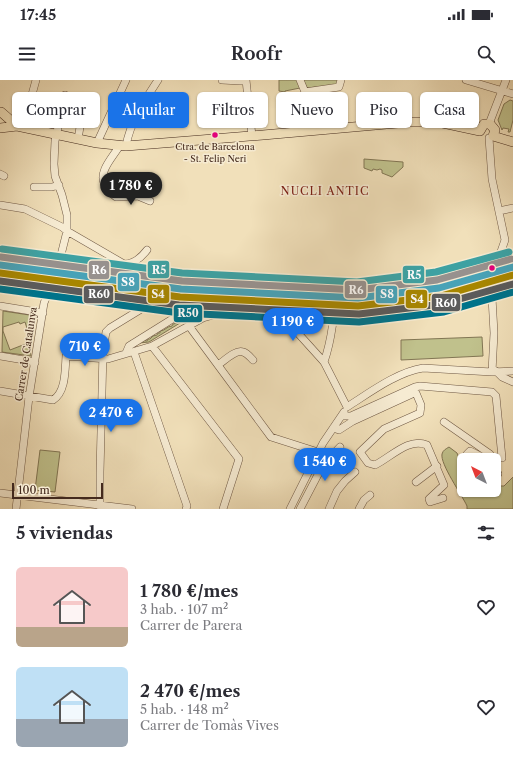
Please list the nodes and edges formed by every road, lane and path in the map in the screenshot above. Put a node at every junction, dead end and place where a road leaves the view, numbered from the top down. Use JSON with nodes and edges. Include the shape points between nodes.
{"nodes":[{"id":1,"x":36,"y":80,"type":"edge"},
{"id":2,"x":126,"y":80,"type":"edge"},
{"id":3,"x":158,"y":80,"type":"edge"},
{"id":4,"x":222,"y":80,"type":"edge"},
{"id":5,"x":246,"y":80,"type":"edge"},
{"id":6,"x":300,"y":80,"type":"edge"},
{"id":7,"x":341,"y":80,"type":"edge"},
{"id":8,"x":466,"y":80,"type":"edge"},
{"id":9,"x":506,"y":80,"type":"edge"},
{"id":10,"x":501,"y":91,"type":"junction"},
{"id":11,"x":32,"y":92,"type":"edge"},
{"id":12,"x":513,"y":94,"type":"edge"},
{"id":13,"x":0,"y":114,"type":"edge"},
{"id":14,"x":12,"y":121,"type":"edge"},
{"id":15,"x":489,"y":124,"type":"junction"},
{"id":16,"x":12,"y":127,"type":"edge"},
{"id":17,"x":0,"y":128,"type":"edge"},
{"id":18,"x":29,"y":128,"type":"edge"},
{"id":19,"x":58,"y":128,"type":"edge"},
{"id":20,"x":80,"y":128,"type":"edge"},
{"id":21,"x":480,"y":131,"type":"junction"},
{"id":22,"x":57,"y":134,"type":"junction"},
{"id":23,"x":252,"y":136,"type":"junction"},
{"id":24,"x":491,"y":137,"type":"junction"},
{"id":25,"x":78,"y":139,"type":"junction"},
{"id":26,"x":513,"y":142,"type":"edge"},
{"id":27,"x":98,"y":143,"type":"junction"},
{"id":28,"x":123,"y":146,"type":"junction"},
{"id":29,"x":59,"y":186,"type":"junction"},
{"id":30,"x":34,"y":187,"type":"dead end"},
{"id":31,"x":150,"y":201,"type":"dead end"},
{"id":32,"x":0,"y":205,"type":"edge"},
{"id":33,"x":513,"y":208,"type":"edge"},
{"id":34,"x":499,"y":211,"type":"junction"},
{"id":35,"x":67,"y":231,"type":"junction"},
{"id":36,"x":147,"y":250,"type":"dead end"},
{"id":37,"x":0,"y":268,"type":"edge"},
{"id":38,"x":495,"y":271,"type":"junction"},
{"id":39,"x":55,"y":275,"type":"junction"},
{"id":40,"x":467,"y":278,"type":"junction"},
{"id":41,"x":492,"y":288,"type":"junction"},
{"id":42,"x":334,"y":290,"type":"junction"},
{"id":43,"x":470,"y":292,"type":"junction"},
{"id":44,"x":297,"y":299,"type":"junction"},
{"id":45,"x":335,"y":303,"type":"junction"},
{"id":46,"x":0,"y":306,"type":"edge"},
{"id":47,"x":296,"y":308,"type":"junction"},
{"id":48,"x":43,"y":313,"type":"junction"},
{"id":49,"x":189,"y":326,"type":"junction"},
{"id":50,"x":152,"y":346,"type":"junction"},
{"id":51,"x":134,"y":352,"type":"junction"},
{"id":52,"x":126,"y":353,"type":"junction"},
{"id":53,"x":0,"y":356,"type":"edge"},
{"id":54,"x":324,"y":358,"type":"junction"},
{"id":55,"x":103,"y":359,"type":"junction"},
{"id":56,"x":253,"y":360,"type":"dead end"},
{"id":57,"x":35,"y":363,"type":"junction"},
{"id":58,"x":218,"y":366,"type":"junction"},
{"id":59,"x":513,"y":371,"type":"edge"},
{"id":60,"x":494,"y":372,"type":"junction"},
{"id":61,"x":513,"y":375,"type":"edge"},
{"id":62,"x":513,"y":379,"type":"edge"},
{"id":63,"x":513,"y":382,"type":"edge"},
{"id":64,"x":0,"y":392,"type":"edge"},
{"id":65,"x":30,"y":397,"type":"junction"},
{"id":66,"x":347,"y":406,"type":"junction"},
{"id":67,"x":342,"y":416,"type":"junction"},
{"id":68,"x":444,"y":422,"type":"dead end"},
{"id":69,"x":333,"y":428,"type":"junction"},
{"id":70,"x":340,"y":447,"type":"dead end"},
{"id":71,"x":318,"y":452,"type":"junction"},
{"id":72,"x":489,"y":453,"type":"edge"},
{"id":73,"x":501,"y":458,"type":"edge"},
{"id":74,"x":437,"y":466,"type":"junction"},
{"id":75,"x":355,"y":472,"type":"dead end"},
{"id":76,"x":416,"y":482,"type":"dead end"},
{"id":77,"x":0,"y":493,"type":"edge"},
{"id":78,"x":370,"y":495,"type":"dead end"},
{"id":79,"x":18,"y":496,"type":"junction"},
{"id":80,"x":444,"y":498,"type":"dead end"},
{"id":81,"x":68,"y":505,"type":"edge"},
{"id":82,"x":100,"y":507,"type":"edge"},
{"id":83,"x":330,"y":508,"type":"edge"},
{"id":84,"x":16,"y":509,"type":"edge"},
{"id":85,"x":132,"y":509,"type":"edge"},
{"id":86,"x":186,"y":509,"type":"edge"},
{"id":87,"x":223,"y":509,"type":"edge"},
{"id":88,"x":290,"y":509,"type":"edge"},
{"id":89,"x":300,"y":509,"type":"edge"},
{"id":90,"x":359,"y":509,"type":"edge"}],
"edges":[{"from":1,"to":11,"type":"street"},
{"from":2,"to":27,"type":"street"},
{"from":3,"to":28,"type":"street","via":[[144,102]]},
{"from":4,"to":5,"type":"street"},
{"from":5,"to":23,"type":"street"},
{"from":6,"to":7,"type":"street","via":[[305,92],[339,88]]},
{"from":8,"to":10,"type":"street"},
{"from":9,"to":10,"type":"street"},
{"from":10,"to":12,"type":"street"},
{"from":10,"to":15,"type":"street"},
{"from":13,"to":14,"type":"main road"},
{"from":15,"to":21,"type":"main road","via":[[484,124]]},
{"from":15,"to":24,"type":"main road","via":[[495,130]]},
{"from":16,"to":17,"type":"main road"},
{"from":18,"to":22,"type":"main road"},
{"from":19,"to":22,"type":"street","name":"Carrer de Catalunya"},
{"from":20,"to":25,"type":"street"},
{"from":21,"to":23,"type":"main road","via":[[427,121]]},
{"from":21,"to":24,"type":"main road","via":[[482,136]]},
{"from":22,"to":25,"type":"main road"},
{"from":22,"to":29,"type":"street","name":"Carrer de Catalunya","via":[[54,164]]},
{"from":23,"to":28,"type":"main road"},
{"from":24,"to":26,"type":"main road"},
{"from":24,"to":34,"type":"street","via":[[492,179]]},
{"from":25,"to":27,"type":"main road"},
{"from":27,"to":28,"type":"main road"},
{"from":28,"to":31,"type":"street","via":[[109,162],[103,174],[104,185],[116,197],[138,196]]},
{"from":29,"to":30,"type":"street"},
{"from":29,"to":35,"type":"street","name":"Carrer de Catalunya","via":[[67,215]]},
{"from":32,"to":35,"type":"street","via":[[25,210]]},
{"from":33,"to":34,"type":"street"},
{"from":34,"to":38,"type":"street","via":[[505,240]]},
{"from":35,"to":36,"type":"street","via":[[124,264],[137,260]]},
{"from":35,"to":39,"type":"street","name":"Carrer de Catalunya"},
{"from":37,"to":39,"type":"street"},
{"from":38,"to":40,"type":"street"},
{"from":38,"to":41,"type":"street","via":[[491,280]]},
{"from":39,"to":48,"type":"street","name":"Carrer de Catalunya","via":[[44,303]]},
{"from":40,"to":42,"type":"street","via":[[411,287],[408,291],[382,293],[381,288]]},
{"from":40,"to":43,"type":"street"},
{"from":41,"to":43,"type":"street"},
{"from":41,"to":60,"type":"street"},
{"from":42,"to":44,"type":"street","via":[[296,290]]},
{"from":42,"to":45,"type":"street"},
{"from":43,"to":45,"type":"street","via":[[435,298]]},
{"from":44,"to":45,"type":"street","via":[[330,300]]},
{"from":44,"to":47,"type":"street"},
{"from":45,"to":54,"type":"street"},
{"from":46,"to":48,"type":"street"},
{"from":47,"to":49,"type":"street","via":[[237,310],[210,316]]},
{"from":47,"to":54,"type":"street","via":[[296,331]]},
{"from":48,"to":57,"type":"street","name":"Carrer de Catalunya"},
{"from":49,"to":50,"type":"street"},
{"from":49,"to":58,"type":"street"},
{"from":50,"to":51,"type":"street"},
{"from":50,"to":87,"type":"street","via":[[238,459]]},
{"from":51,"to":52,"type":"street"},
{"from":51,"to":86,"type":"street","via":[[185,499]]},
{"from":52,"to":55,"type":"street"},
{"from":52,"to":55,"type":"street","via":[[129,346],[184,311],[185,290],[159,291],[156,300],[110,328],[106,332]]},
{"from":53,"to":57,"type":"street"},
{"from":54,"to":66,"type":"street"},
{"from":55,"to":65,"type":"street","via":[[66,356],[62,386],[57,398],[53,400]]},
{"from":55,"to":82,"type":"street"},
{"from":56,"to":58,"type":"street","via":[[241,351]]},
{"from":57,"to":65,"type":"street","name":"Carrer de Catalunya"},
{"from":58,"to":71,"type":"street","via":[[271,437]]},
{"from":59,"to":60,"type":"street"},
{"from":60,"to":63,"type":"street"},
{"from":60,"to":66,"type":"street","via":[[437,368],[412,370]]},
{"from":61,"to":62,"type":"street"},
{"from":64,"to":65,"type":"street"},
{"from":65,"to":79,"type":"street","name":"Carrer de Catalunya"},
{"from":66,"to":67,"type":"street"},
{"from":67,"to":69,"type":"street"},
{"from":67,"to":73,"type":"street","via":[[351,416],[414,386],[492,392],[496,396]]},
{"from":68,"to":72,"type":"street"},
{"from":69,"to":71,"type":"street"},
{"from":69,"to":74,"type":"street","via":[[339,430],[353,421],[416,393],[420,413],[384,429],[360,452],[368,463],[375,465],[409,445],[421,442],[427,445]]},
{"from":70,"to":89,"type":"street","via":[[323,465]]},
{"from":71,"to":88,"type":"street"},
{"from":74,"to":76,"type":"street"},
{"from":74,"to":80,"type":"street","via":[[444,485],[429,500],[430,502]]},
{"from":75,"to":83,"type":"street","via":[[337,491]]},
{"from":77,"to":79,"type":"street"},
{"from":78,"to":90,"type":"street"},
{"from":79,"to":81,"type":"street"},
{"from":79,"to":84,"type":"street","name":"Carrer de Catalunya"},
{"from":81,"to":82,"type":"street"},
{"from":82,"to":85,"type":"street"}]}
